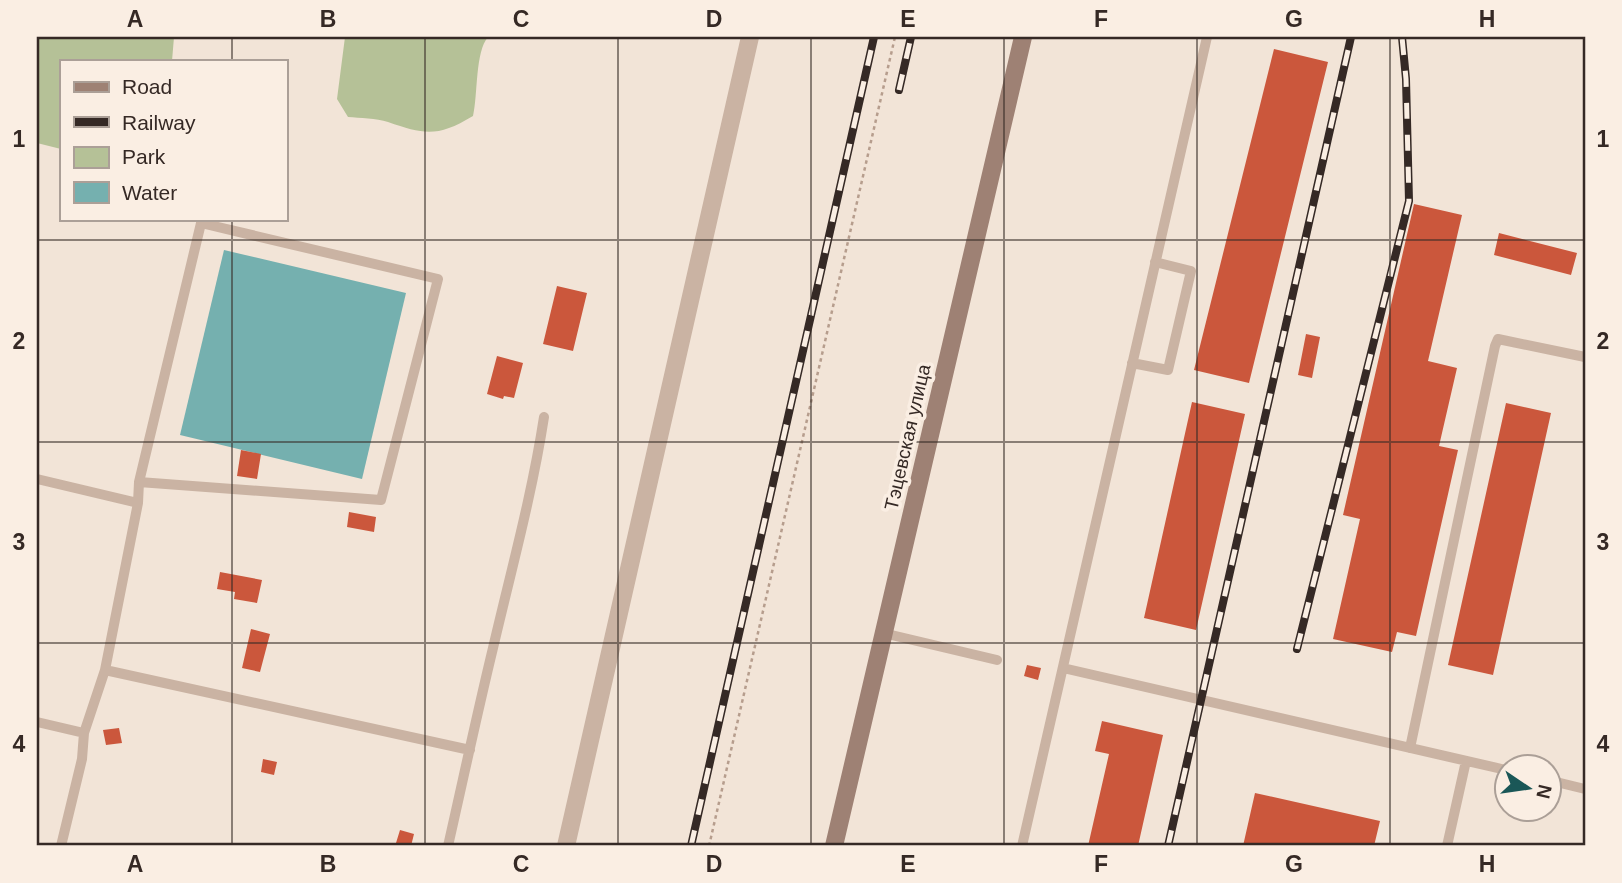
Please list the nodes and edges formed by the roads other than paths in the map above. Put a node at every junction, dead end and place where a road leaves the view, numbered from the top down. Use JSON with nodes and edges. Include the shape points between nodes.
{"nodes":[{"id":1,"x":750,"y":37,"type":"edge"},
{"id":2,"x":1023,"y":37,"type":"edge"},
{"id":3,"x":1207,"y":37,"type":"edge"},
{"id":4,"x":202,"y":221,"type":"edge"},
{"id":5,"x":1155,"y":262,"type":"junction"},
{"id":6,"x":1585,"y":358,"type":"edge"},
{"id":7,"x":1132,"y":363,"type":"junction"},
{"id":8,"x":544,"y":417,"type":"dead end"},
{"id":9,"x":37,"y":479,"type":"edge"},
{"id":10,"x":139,"y":482,"type":"junction"},
{"id":11,"x":138,"y":503,"type":"junction"},
{"id":12,"x":883,"y":634,"type":"junction"},
{"id":13,"x":997,"y":660,"type":"dead end"},
{"id":14,"x":1063,"y":667,"type":"junction"},
{"id":15,"x":105,"y":670,"type":"junction"},
{"id":16,"x":37,"y":722,"type":"edge"},
{"id":17,"x":84,"y":733,"type":"junction"},
{"id":18,"x":1410,"y":748,"type":"junction"},
{"id":19,"x":470,"y":750,"type":"junction"},
{"id":20,"x":1466,"y":761,"type":"junction"},
{"id":21,"x":1492,"y":767,"type":"edge"},
{"id":22,"x":1562,"y":783,"type":"edge"},
{"id":23,"x":1585,"y":789,"type":"edge"},
{"id":24,"x":61,"y":846,"type":"edge"},
{"id":25,"x":447,"y":846,"type":"edge"},
{"id":26,"x":566,"y":846,"type":"edge"},
{"id":27,"x":834,"y":846,"type":"edge"},
{"id":28,"x":1022,"y":846,"type":"edge"},
{"id":29,"x":1447,"y":846,"type":"edge"}],
"edges":[{"from":1,"to":26,"type":"street"},
{"from":2,"to":12,"type":"street","name":"Тэцевская улица"},
{"from":3,"to":5,"type":"lane"},
{"from":4,"to":10,"type":"lane"},
{"from":4,"to":10,"type":"lane","via":[[438,279],[381,500]]},
{"from":5,"to":7,"type":"lane"},
{"from":5,"to":7,"type":"lane","via":[[1191,271],[1183,308],[1168,370]]},
{"from":6,"to":18,"type":"lane","via":[[1498,339]]},
{"from":7,"to":14,"type":"lane"},
{"from":8,"to":19,"type":"lane"},
{"from":9,"to":11,"type":"lane"},
{"from":10,"to":11,"type":"lane"},
{"from":11,"to":15,"type":"lane"},
{"from":12,"to":13,"type":"lane"},
{"from":12,"to":27,"type":"street","name":"Тэцевская улица"},
{"from":14,"to":18,"type":"lane"},
{"from":14,"to":28,"type":"lane"},
{"from":15,"to":17,"type":"lane"},
{"from":15,"to":19,"type":"lane"},
{"from":16,"to":17,"type":"lane"},
{"from":17,"to":24,"type":"lane"},
{"from":18,"to":20,"type":"lane"},
{"from":19,"to":25,"type":"lane"},
{"from":20,"to":21,"type":"lane"},
{"from":20,"to":29,"type":"lane"},
{"from":22,"to":23,"type":"lane"}]}
